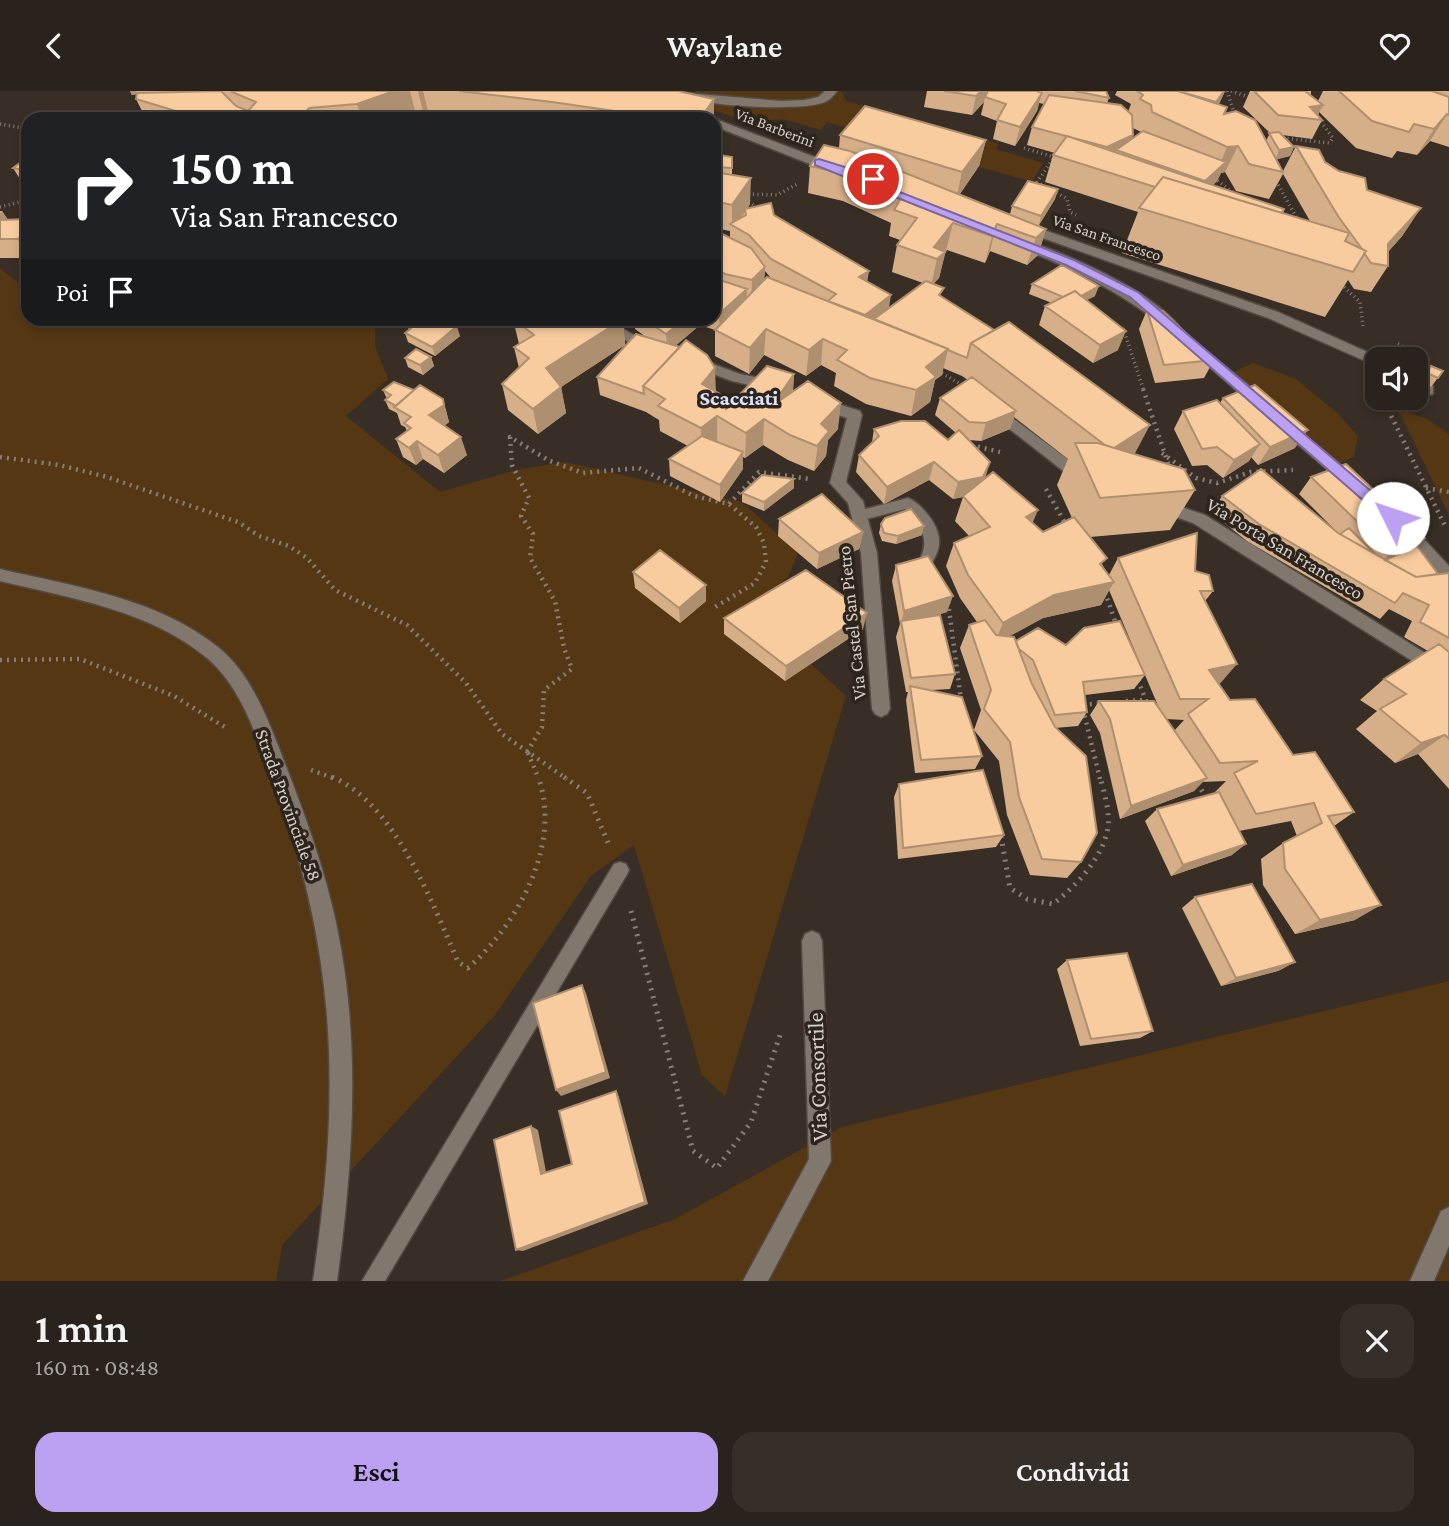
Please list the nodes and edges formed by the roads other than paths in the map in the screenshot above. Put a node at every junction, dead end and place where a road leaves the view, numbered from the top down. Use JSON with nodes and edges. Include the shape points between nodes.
{"nodes":[{"id":1,"x":665,"y":91,"type":"edge"},
{"id":2,"x":832,"y":91,"type":"edge"},
{"id":3,"x":656,"y":101,"type":"edge"},
{"id":4,"x":721,"y":125,"type":"edge"},
{"id":5,"x":845,"y":172,"type":"edge"},
{"id":6,"x":1005,"y":221,"type":"edge"},
{"id":7,"x":1009,"y":239,"type":"edge"},
{"id":8,"x":609,"y":326,"type":"edge"},
{"id":9,"x":1365,"y":356,"type":"edge"},
{"id":10,"x":980,"y":398,"type":"edge"},
{"id":11,"x":1095,"y":483,"type":"edge"},
{"id":12,"x":1364,"y":492,"type":"edge"},
{"id":13,"x":1138,"y":498,"type":"edge"},
{"id":14,"x":859,"y":516,"type":"junction"},
{"id":15,"x":1393,"y":518,"type":"edge"},
{"id":16,"x":929,"y":557,"type":"edge"},
{"id":17,"x":0,"y":575,"type":"edge"},
{"id":18,"x":1449,"y":577,"type":"edge"},
{"id":19,"x":1449,"y":677,"type":"edge"},
{"id":20,"x":881,"y":709,"type":"dead end"},
{"id":21,"x":620,"y":870,"type":"road end"},
{"id":22,"x":811,"y":941,"type":"dead end"},
{"id":23,"x":1449,"y":1219,"type":"edge"},
{"id":24,"x":325,"y":1281,"type":"edge"},
{"id":25,"x":373,"y":1281,"type":"edge"},
{"id":26,"x":755,"y":1281,"type":"edge"},
{"id":27,"x":1422,"y":1281,"type":"edge"}],
"edges":[{"from":1,"to":2,"type":"street","via":[[793,105],[821,102]]},
{"from":1,"to":3,"type":"street"},
{"from":4,"to":5,"type":"street","name":"Via Barberini"},
{"from":6,"to":9,"type":"street","name":"Via San Francesco","via":[[1273,315]]},
{"from":7,"to":12,"type":"street","via":[[1070,262],[1134,295]]},
{"from":8,"to":14,"type":"street","name":"Via Castel San Pietro","via":[[667,356],[855,415],[838,483],[855,502]]},
{"from":10,"to":11,"type":"street"},
{"from":13,"to":19,"type":"street","name":"Via Porta San Francesco","via":[[1199,519]]},
{"from":14,"to":16,"type":"lane","via":[[908,503],[932,531]]},
{"from":14,"to":20,"type":"street","name":"Via Castel San Pietro","via":[[869,554]]},
{"from":15,"to":18,"type":"street"},
{"from":17,"to":24,"type":"street","name":"Strada Provinciale 58","via":[[123,606],[195,641],[223,663],[241,688],[272,754],[323,904],[343,1032],[344,1130]]},
{"from":21,"to":25,"type":"lane"},
{"from":22,"to":26,"type":"street","name":"Via Consortile","via":[[820,1161]]},
{"from":23,"to":27,"type":"street"}]}
